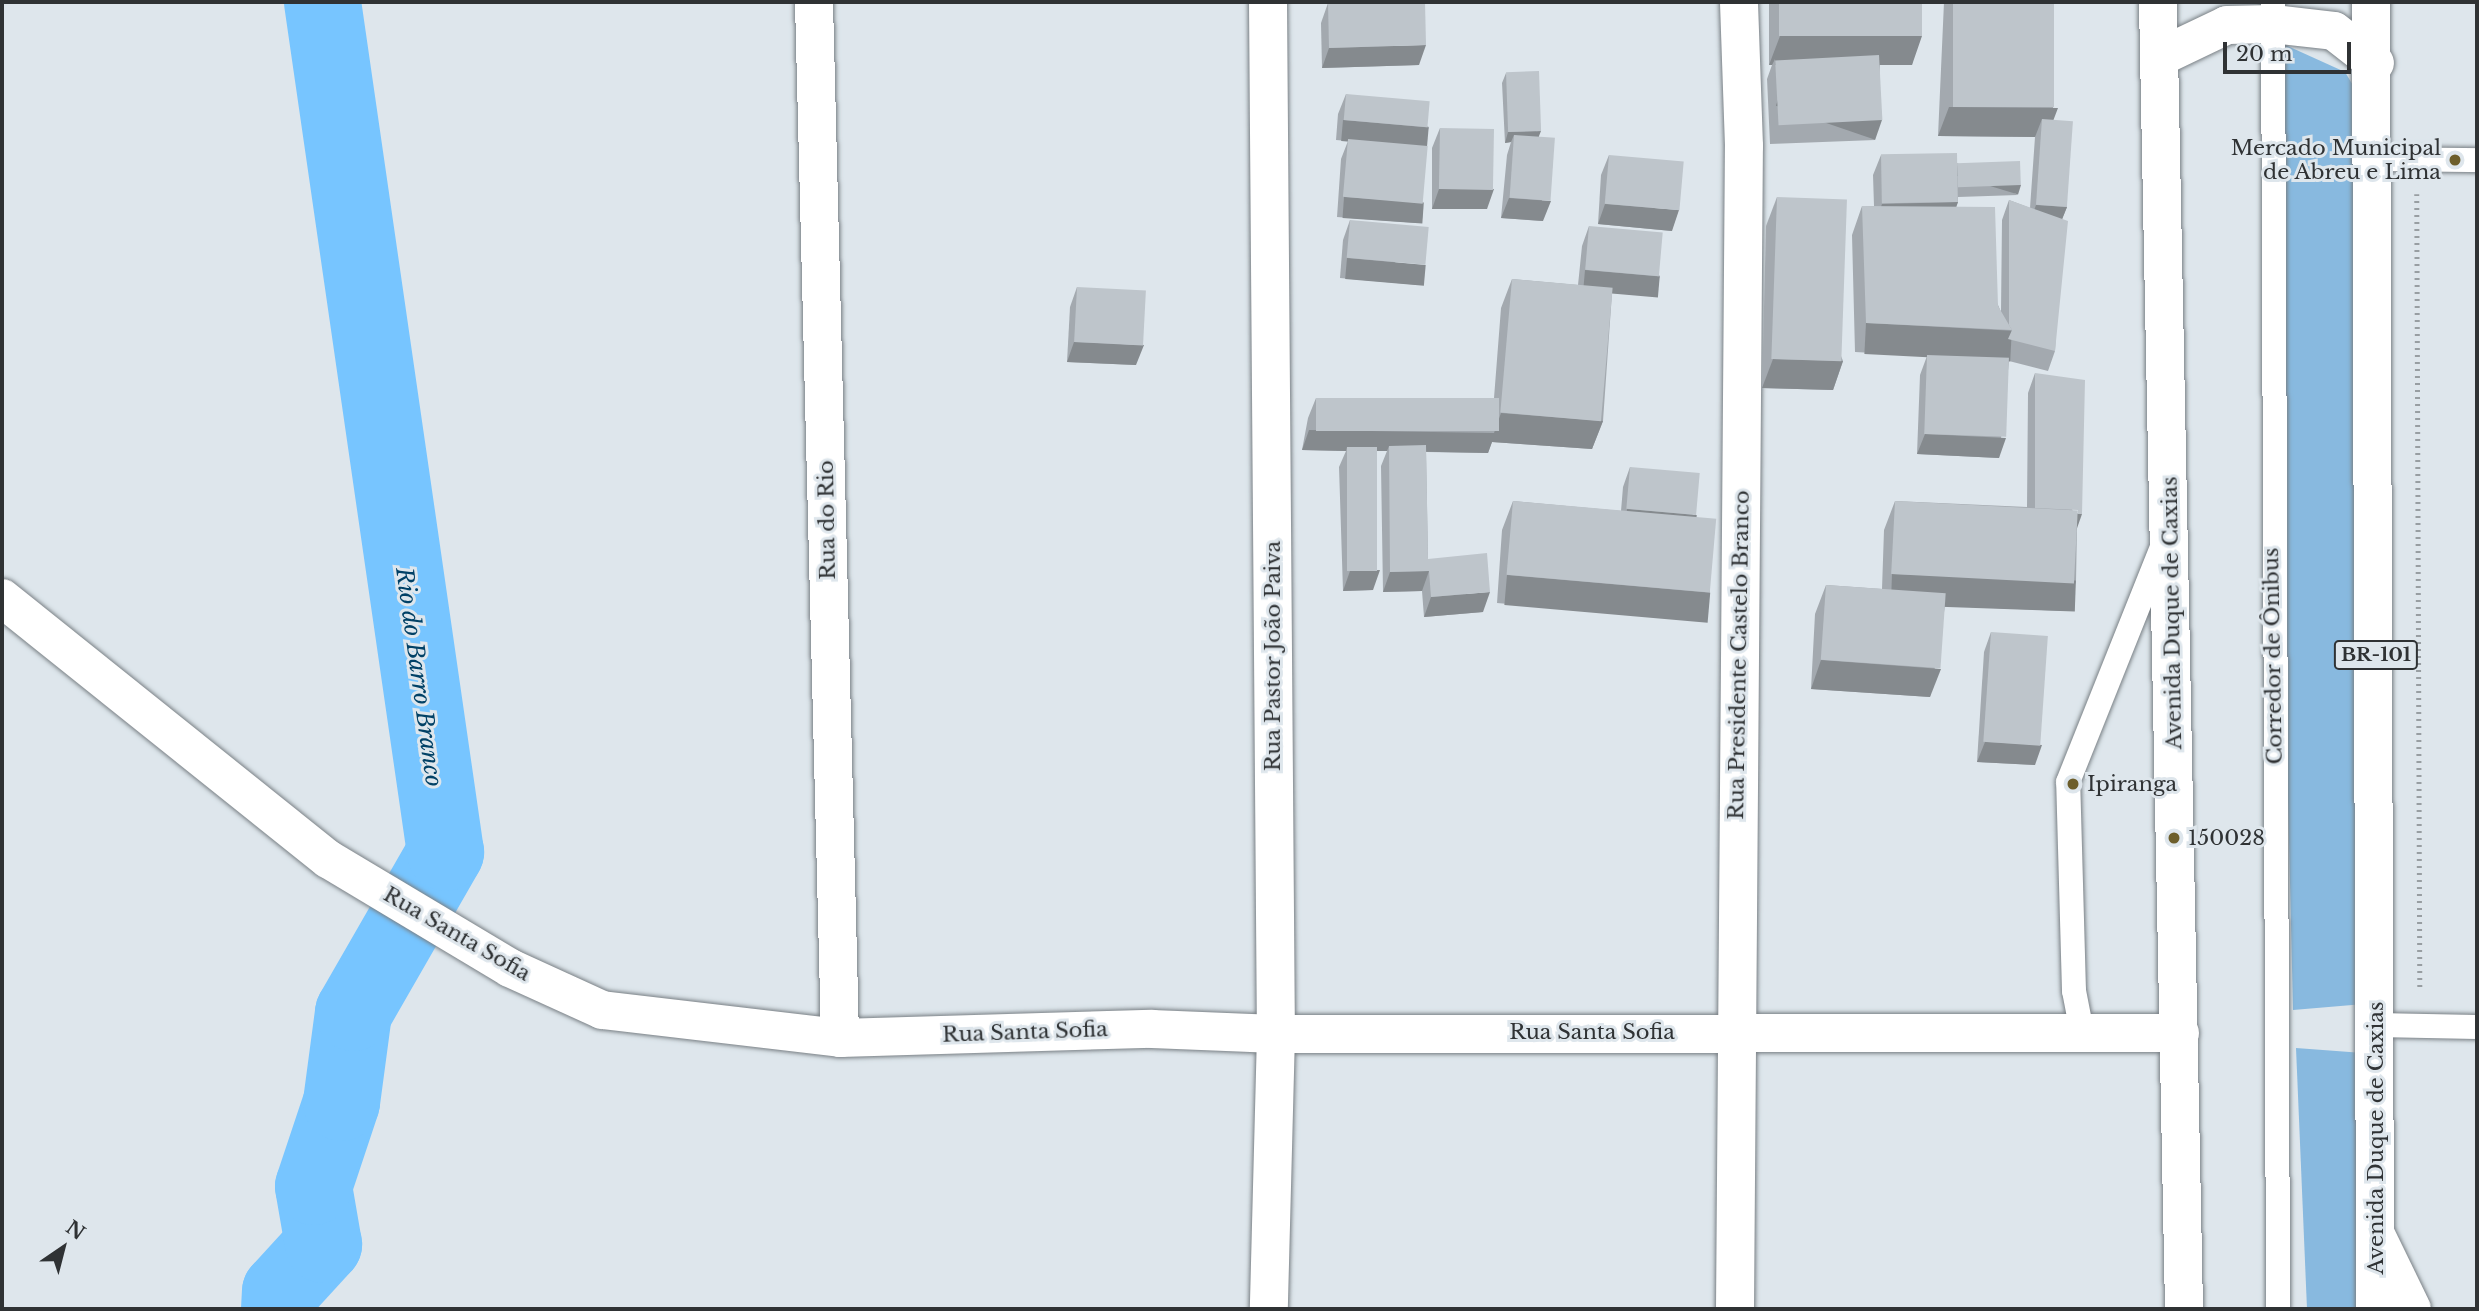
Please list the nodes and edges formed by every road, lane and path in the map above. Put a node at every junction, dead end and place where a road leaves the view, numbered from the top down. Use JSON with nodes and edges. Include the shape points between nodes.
{"nodes":[{"id":1,"x":814,"y":2,"type":"edge"},
{"id":2,"x":1268,"y":2,"type":"edge"},
{"id":3,"x":1739,"y":2,"type":"edge"},
{"id":4,"x":2158,"y":2,"type":"edge"},
{"id":5,"x":2371,"y":2,"type":"edge"},
{"id":6,"x":2273,"y":13,"type":"edge"},
{"id":7,"x":2161,"y":57,"type":"junction"},
{"id":8,"x":2375,"y":63,"type":"junction"},
{"id":9,"x":2375,"y":159,"type":"junction"},
{"id":10,"x":2477,"y":160,"type":"edge"},
{"id":11,"x":2171,"y":523,"type":"junction"},
{"id":12,"x":2,"y":598,"type":"edge"},
{"id":13,"x":2376,"y":1025,"type":"junction"},
{"id":14,"x":2477,"y":1027,"type":"edge"},
{"id":15,"x":1734,"y":1031,"type":"junction"},
{"id":16,"x":2082,"y":1032,"type":"junction"},
{"id":17,"x":2180,"y":1032,"type":"junction"},
{"id":18,"x":1276,"y":1034,"type":"junction"},
{"id":19,"x":840,"y":1038,"type":"junction"},
{"id":20,"x":2376,"y":1235,"type":"junction"},
{"id":21,"x":1269,"y":1309,"type":"edge"},
{"id":22,"x":1735,"y":1309,"type":"edge"},
{"id":23,"x":2184,"y":1309,"type":"edge"},
{"id":24,"x":2278,"y":1309,"type":"edge"},
{"id":25,"x":2375,"y":1309,"type":"edge"},
{"id":26,"x":2412,"y":1309,"type":"edge"}],
"edges":[{"from":1,"to":19,"type":"main road","name":"Rua do Rio"},
{"from":2,"to":18,"type":"main road","name":"Rua Pastor João Paiva"},
{"from":3,"to":15,"type":"main road","name":"Rua Presidente Castelo Branco","via":[[1744,146]]},
{"from":4,"to":7,"type":"main road","name":"Avenida Duque de Caxias"},
{"from":5,"to":8,"type":"main road","name":"Avenida Duque de Caxias","number":"BR-101"},
{"from":6,"to":7,"type":"main road","via":[[2227,25]]},
{"from":6,"to":8,"type":"main road","via":[[2334,31]]},
{"from":6,"to":24,"type":"lane","name":"Corredor de Ônibus"},
{"from":7,"to":11,"type":"main road","name":"Avenida Duque de Caxias"},
{"from":8,"to":9,"type":"main road","name":"Avenida Duque de Caxias","number":"BR-101"},
{"from":9,"to":10,"type":"lane"},
{"from":9,"to":13,"type":"main road","name":"Avenida Duque de Caxias","number":"BR-101"},
{"from":11,"to":16,"type":"lane","via":[[2068,782],[2074,991]]},
{"from":11,"to":17,"type":"main road","name":"Avenida Duque de Caxias"},
{"from":12,"to":19,"type":"main road","name":"Rua Santa Sofia","via":[[328,859],[510,968],[602,1010]]},
{"from":13,"to":14,"type":"lane"},
{"from":13,"to":20,"type":"main road","name":"Avenida Duque de Caxias","number":"BR-101"},
{"from":15,"to":16,"type":"main road","name":"Rua Santa Sofia"},
{"from":15,"to":18,"type":"main road","name":"Rua Santa Sofia"},
{"from":15,"to":22,"type":"main road","name":"Rua Presidente Castelo Branco"},
{"from":16,"to":17,"type":"main road","name":"Rua Santa Sofia"},
{"from":17,"to":23,"type":"main road","name":"Avenida Duque de Caxias"},
{"from":18,"to":19,"type":"main road","name":"Rua Santa Sofia","via":[[1152,1029]]},
{"from":18,"to":21,"type":"main road","name":"Rua Pastor João Paiva"},
{"from":20,"to":25,"type":"main road","name":"Avenida Duque de Caxias","number":"BR-101"},
{"from":20,"to":26,"type":"main road","number":"BR-101"}]}
